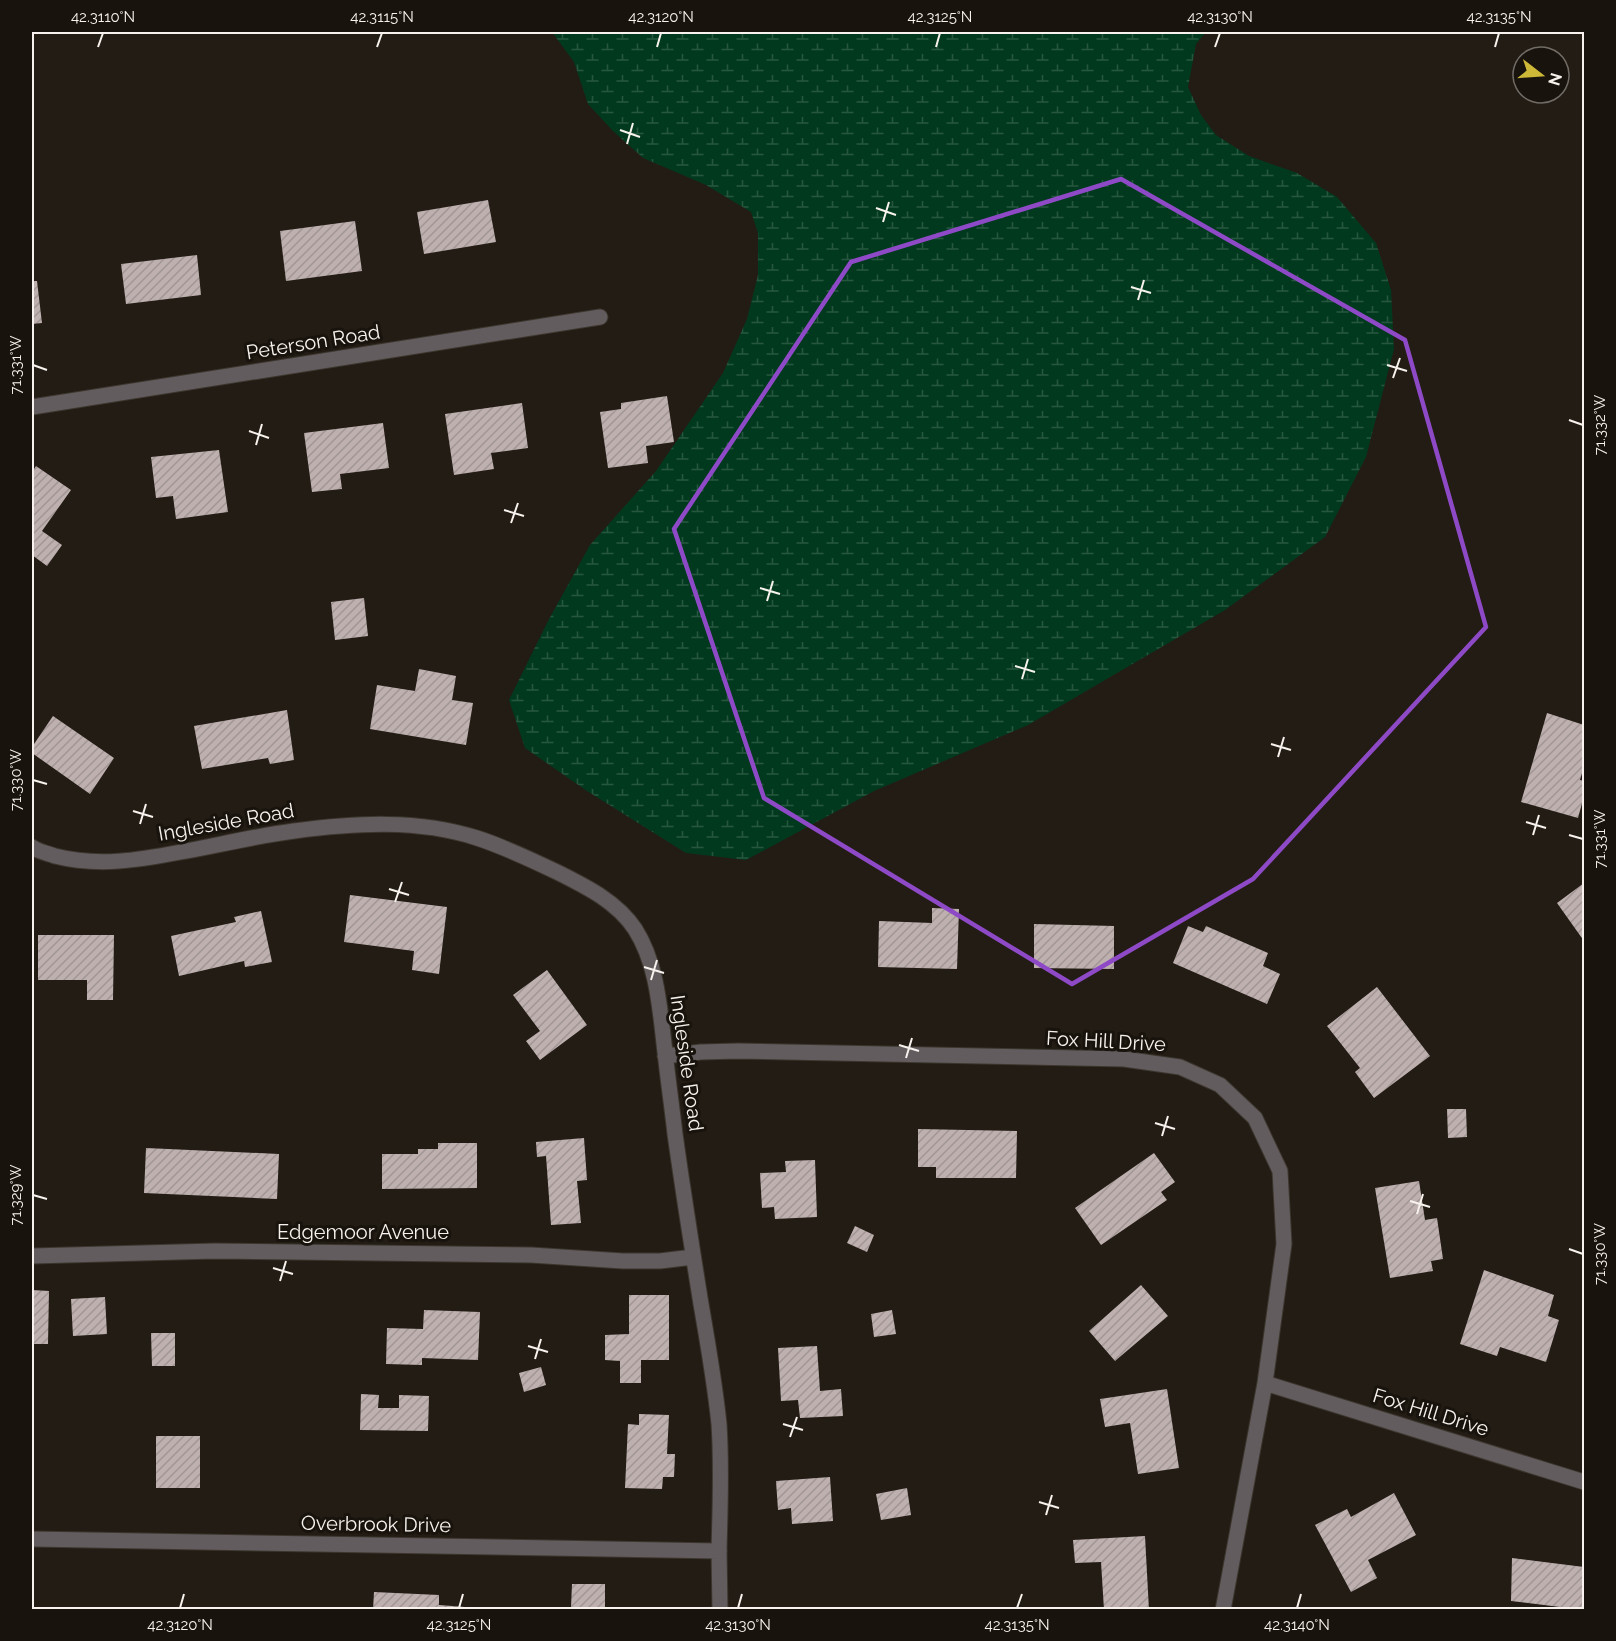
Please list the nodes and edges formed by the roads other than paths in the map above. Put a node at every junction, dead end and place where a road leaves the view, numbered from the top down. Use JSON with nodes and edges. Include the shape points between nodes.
{"nodes":[{"id":1,"x":600,"y":318,"type":"dead end"},
{"id":2,"x":32,"y":407,"type":"edge"},
{"id":3,"x":32,"y":848,"type":"edge"},
{"id":4,"x":666,"y":1056,"type":"junction"},
{"id":5,"x":32,"y":1256,"type":"edge"},
{"id":6,"x":693,"y":1257,"type":"junction"},
{"id":7,"x":1265,"y":1383,"type":"junction"},
{"id":8,"x":1584,"y":1482,"type":"edge"},
{"id":9,"x":32,"y":1539,"type":"edge"},
{"id":10,"x":719,"y":1551,"type":"junction"},
{"id":11,"x":720,"y":1610,"type":"edge"},
{"id":12,"x":1223,"y":1610,"type":"edge"}],
"edges":[{"from":1,"to":2,"type":"street","name":"Peterson Road"},
{"from":3,"to":4,"type":"street","name":"Ingleside Road","via":[[73,860],[109,862],[287,832],[366,824],[439,828],[476,837],[569,878],[619,910],[645,951],[660,1010]]},
{"from":4,"to":6,"type":"street","name":"Ingleside Road"},
{"from":4,"to":7,"type":"street","name":"Fox Hill Drive","via":[[738,1051],[1124,1059],[1180,1067],[1220,1085],[1255,1118],[1280,1171],[1284,1244]]},
{"from":5,"to":6,"type":"street","name":"Edgemoor Avenue","via":[[216,1251],[495,1254],[623,1261]]},
{"from":6,"to":10,"type":"street","name":"Ingleside Road","via":[[718,1421]]},
{"from":7,"to":8,"type":"street","name":"Fox Hill Drive"},
{"from":7,"to":12,"type":"street","name":"Fox Hill Drive"},
{"from":9,"to":10,"type":"street","name":"Overbrook Drive"},
{"from":10,"to":11,"type":"street","name":"Ingleside Road"}]}
